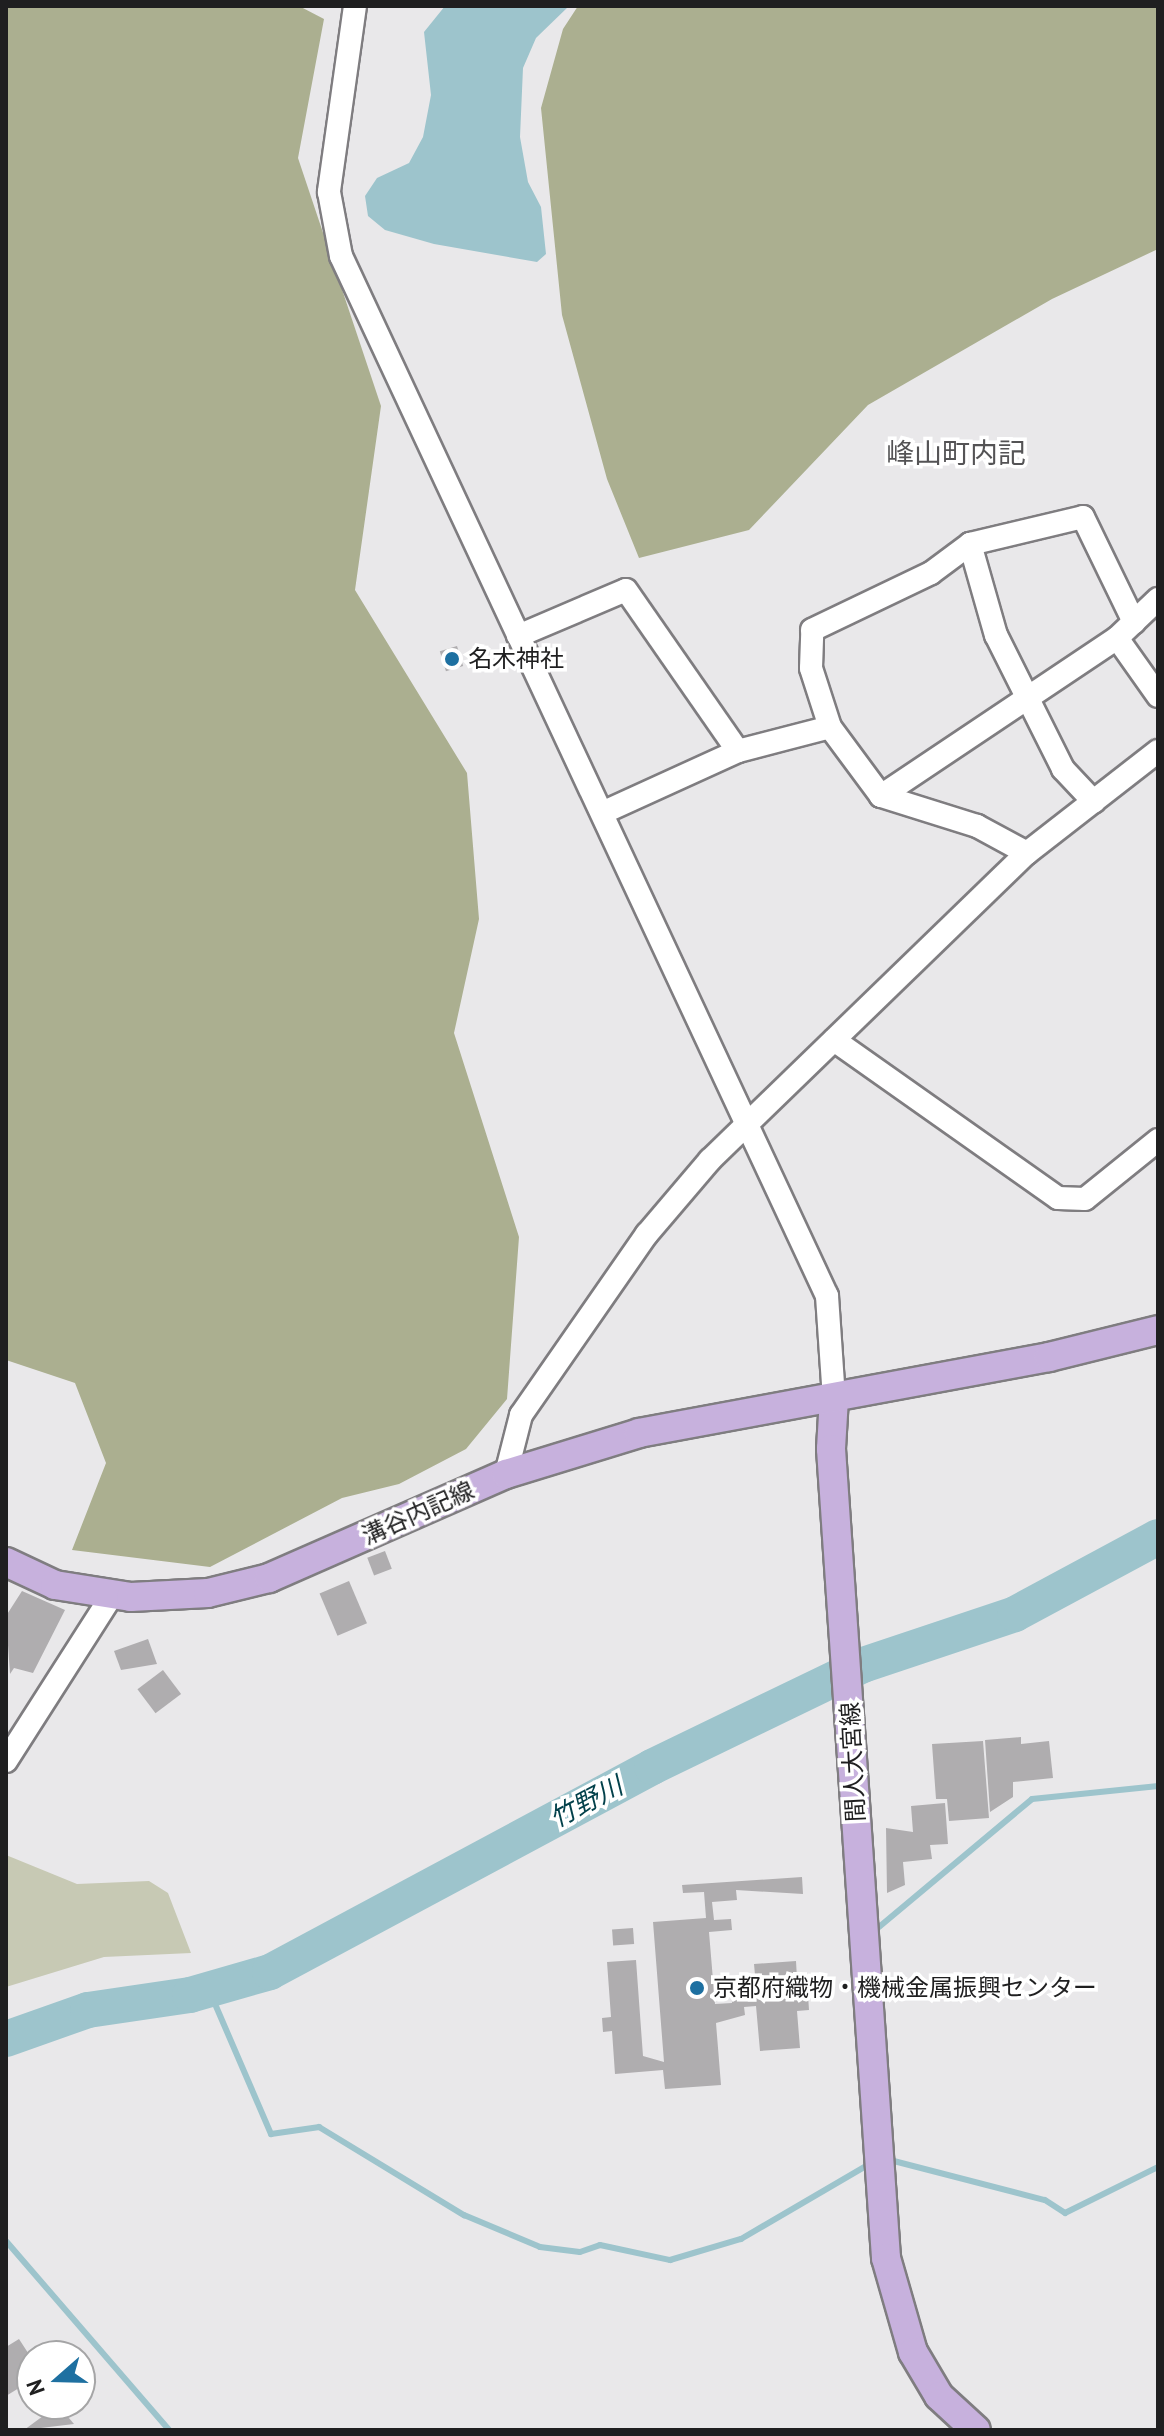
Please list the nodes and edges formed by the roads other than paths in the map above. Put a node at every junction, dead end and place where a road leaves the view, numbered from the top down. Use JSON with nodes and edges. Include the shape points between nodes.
{"nodes":[{"id":1,"x":355,"y":6,"type":"edge"},
{"id":2,"x":970,"y":544,"type":"junction"},
{"id":3,"x":1158,"y":599,"type":"edge"},
{"id":4,"x":1134,"y":622,"type":"junction"},
{"id":5,"x":518,"y":636,"type":"junction"},
{"id":6,"x":1117,"y":638,"type":"junction"},
{"id":7,"x":1029,"y":692,"type":"junction"},
{"id":8,"x":1158,"y":696,"type":"edge"},
{"id":9,"x":830,"y":727,"type":"junction"},
{"id":10,"x":738,"y":751,"type":"junction"},
{"id":11,"x":1158,"y":751,"type":"edge"},
{"id":12,"x":881,"y":796,"type":"junction"},
{"id":13,"x":1094,"y":802,"type":"junction"},
{"id":14,"x":602,"y":813,"type":"junction"},
{"id":15,"x":1027,"y":853,"type":"junction"},
{"id":16,"x":834,"y":1040,"type":"junction"},
{"id":17,"x":751,"y":1120,"type":"junction"},
{"id":18,"x":1158,"y":1140,"type":"edge"},
{"id":19,"x":1158,"y":1330,"type":"edge"},
{"id":20,"x":834,"y":1398,"type":"junction"},
{"id":21,"x":506,"y":1474,"type":"junction"},
{"id":22,"x":6,"y":1562,"type":"edge"},
{"id":23,"x":113,"y":1594,"type":"junction"},
{"id":24,"x":6,"y":1761,"type":"edge"},
{"id":25,"x":976,"y":2430,"type":"edge"}],
"edges":[{"from":1,"to":5,"type":"street","via":[[329,192],[341,256]]},
{"from":2,"to":4,"type":"street","via":[[1083,517]]},
{"from":2,"to":7,"type":"street","via":[[996,635]]},
{"from":2,"to":9,"type":"street","via":[[931,573],[812,630],[811,668]]},
{"from":3,"to":4,"type":"street"},
{"from":4,"to":6,"type":"street"},
{"from":5,"to":10,"type":"street","via":[[626,590]]},
{"from":5,"to":14,"type":"street"},
{"from":6,"to":7,"type":"street"},
{"from":6,"to":8,"type":"street"},
{"from":7,"to":12,"type":"street"},
{"from":7,"to":13,"type":"street","via":[[1063,769]]},
{"from":9,"to":10,"type":"street"},
{"from":9,"to":12,"type":"street"},
{"from":10,"to":14,"type":"street"},
{"from":11,"to":13,"type":"street"},
{"from":12,"to":15,"type":"street","via":[[977,826]]},
{"from":13,"to":15,"type":"street"},
{"from":14,"to":17,"type":"street"},
{"from":15,"to":16,"type":"street"},
{"from":16,"to":17,"type":"street"},
{"from":16,"to":18,"type":"street","via":[[1058,1198],[1085,1199]]},
{"from":17,"to":20,"type":"street","via":[[827,1296]]},
{"from":17,"to":21,"type":"street","via":[[647,1234],[521,1415]]},
{"from":19,"to":20,"type":"main road"},
{"from":20,"to":21,"type":"main road","name":"溝谷内記線","via":[[639,1433]]},
{"from":20,"to":25,"type":"main road","name":"間人大宮線","via":[[886,2258],[913,2352],[939,2396]]},
{"from":21,"to":23,"type":"main road","name":"溝谷内記線","via":[[269,1578],[208,1593]]},
{"from":22,"to":23,"type":"main road","name":"溝谷内記線","via":[[55,1585]]},
{"from":23,"to":24,"type":"street"}]}
